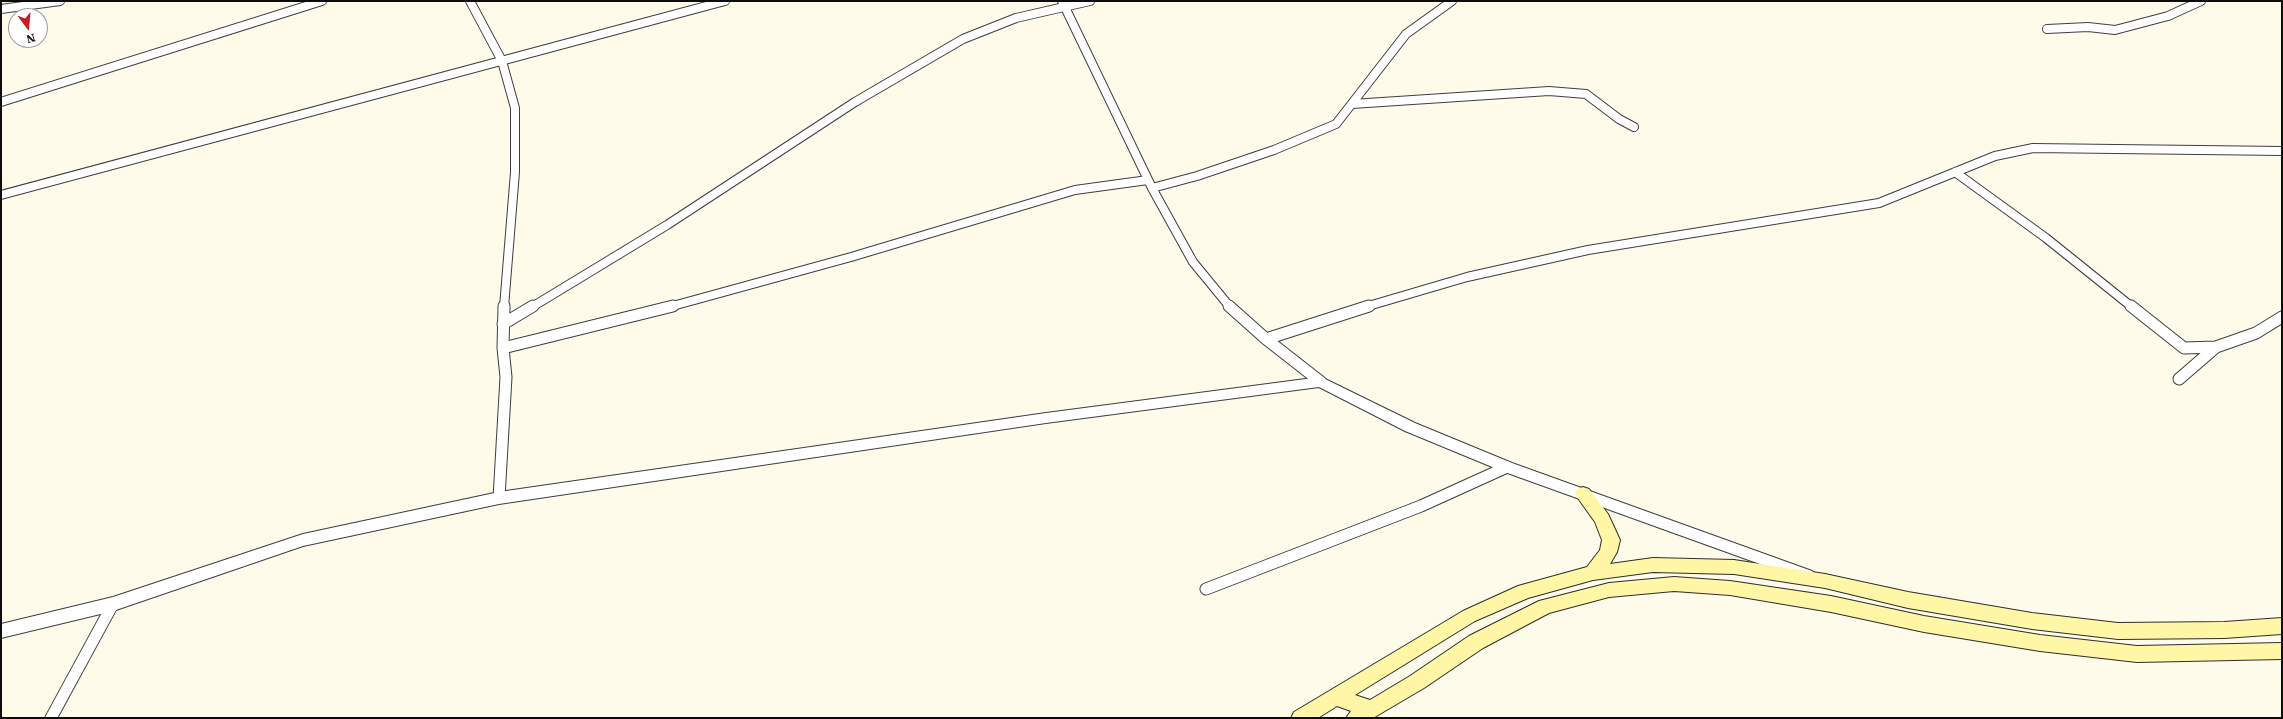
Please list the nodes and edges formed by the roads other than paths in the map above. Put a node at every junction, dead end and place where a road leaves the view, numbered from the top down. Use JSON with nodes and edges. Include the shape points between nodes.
{"nodes":[{"id":1,"x":60,"y":1,"type":"edge"},
{"id":2,"x":322,"y":1,"type":"edge"},
{"id":3,"x":470,"y":1,"type":"edge"},
{"id":4,"x":725,"y":1,"type":"edge"},
{"id":5,"x":1090,"y":1,"type":"edge"},
{"id":6,"x":1452,"y":1,"type":"edge"},
{"id":7,"x":2201,"y":1,"type":"edge"},
{"id":8,"x":1064,"y":4,"type":"edge"},
{"id":9,"x":1,"y":9,"type":"edge"},
{"id":10,"x":2047,"y":29,"type":"dead end"},
{"id":11,"x":502,"y":61,"type":"junction"},
{"id":12,"x":1,"y":102,"type":"edge"},
{"id":13,"x":1352,"y":104,"type":"junction"},
{"id":14,"x":1634,"y":127,"type":"dead end"},
{"id":15,"x":2282,"y":151,"type":"edge"},
{"id":16,"x":1955,"y":172,"type":"junction"},
{"id":17,"x":1150,"y":184,"type":"junction"},
{"id":18,"x":1,"y":195,"type":"edge"},
{"id":19,"x":2282,"y":317,"type":"edge"},
{"id":20,"x":503,"y":324,"type":"junction"},
{"id":21,"x":1266,"y":339,"type":"junction"},
{"id":22,"x":2216,"y":346,"type":"junction"},
{"id":23,"x":503,"y":348,"type":"junction"},
{"id":24,"x":2179,"y":379,"type":"dead end"},
{"id":25,"x":1321,"y":382,"type":"junction"},
{"id":26,"x":1507,"y":467,"type":"junction"},
{"id":27,"x":1583,"y":494,"type":"junction"},
{"id":28,"x":499,"y":498,"type":"junction"},
{"id":29,"x":1593,"y":573,"type":"junction"},
{"id":30,"x":1825,"y":581,"type":"junction"},
{"id":31,"x":1206,"y":589,"type":"dead end"},
{"id":32,"x":112,"y":604,"type":"junction"},
{"id":33,"x":2282,"y":626,"type":"edge"},
{"id":34,"x":1,"y":631,"type":"edge"},
{"id":35,"x":2282,"y":651,"type":"edge"},
{"id":36,"x":1336,"y":697,"type":"junction"},
{"id":37,"x":1364,"y":714,"type":"edge"},
{"id":38,"x":51,"y":718,"type":"edge"},
{"id":39,"x":1301,"y":718,"type":"edge"}],
"edges":[{"from":1,"to":9,"type":"street"},
{"from":2,"to":12,"type":"street"},
{"from":3,"to":11,"type":"street"},
{"from":4,"to":11,"type":"street"},
{"from":5,"to":8,"type":"street"},
{"from":6,"to":13,"type":"street","via":[[1406,34]]},
{"from":7,"to":10,"type":"street","via":[[2168,16],[2115,30],[2088,27]]},
{"from":8,"to":17,"type":"street"},
{"from":8,"to":20,"type":"street","via":[[1016,18],[963,38],[855,102],[667,225]]},
{"from":11,"to":18,"type":"street"},
{"from":11,"to":20,"type":"street","via":[[515,108],[515,172]]},
{"from":13,"to":14,"type":"street","via":[[1549,91],[1586,94]]},
{"from":13,"to":17,"type":"street","via":[[1336,124],[1274,150],[1197,176]]},
{"from":15,"to":16,"type":"street","via":[[2033,148],[1996,156]]},
{"from":16,"to":21,"type":"street","via":[[1879,202],[1588,250],[1466,277]]},
{"from":16,"to":22,"type":"street","via":[[2046,238],[2184,348]]},
{"from":17,"to":21,"type":"street","via":[[1193,262],[1226,303]]},
{"from":17,"to":23,"type":"street","via":[[1075,190],[843,260]]},
{"from":19,"to":22,"type":"street","via":[[2256,333]]},
{"from":20,"to":23,"type":"street"},
{"from":21,"to":25,"type":"street"},
{"from":22,"to":24,"type":"street"},
{"from":23,"to":28,"type":"street","via":[[506,377]]},
{"from":25,"to":26,"type":"street","via":[[1410,427]]},
{"from":25,"to":28,"type":"street","via":[[1054,417]]},
{"from":26,"to":27,"type":"street"},
{"from":26,"to":31,"type":"street","via":[[1421,506]]},
{"from":27,"to":29,"type":"main road","via":[[1602,519],[1611,540],[1608,552]]},
{"from":27,"to":30,"type":"street"},
{"from":28,"to":32,"type":"street","via":[[303,540]]},
{"from":29,"to":30,"type":"main road","via":[[1653,565],[1734,567]]},
{"from":29,"to":36,"type":"main road","via":[[1524,591],[1468,616]]},
{"from":30,"to":33,"type":"main road","via":[[1908,600],[2024,620],[2118,631],[2224,630]]},
{"from":32,"to":34,"type":"street"},
{"from":32,"to":38,"type":"street"},
{"from":35,"to":37,"type":"main road","via":[[2137,654],[2040,644],[1924,624],[1830,604],[1730,588],[1674,584],[1609,590],[1546,606],[1476,642]]},
{"from":36,"to":37,"type":"main road"},
{"from":36,"to":39,"type":"main road"}]}
